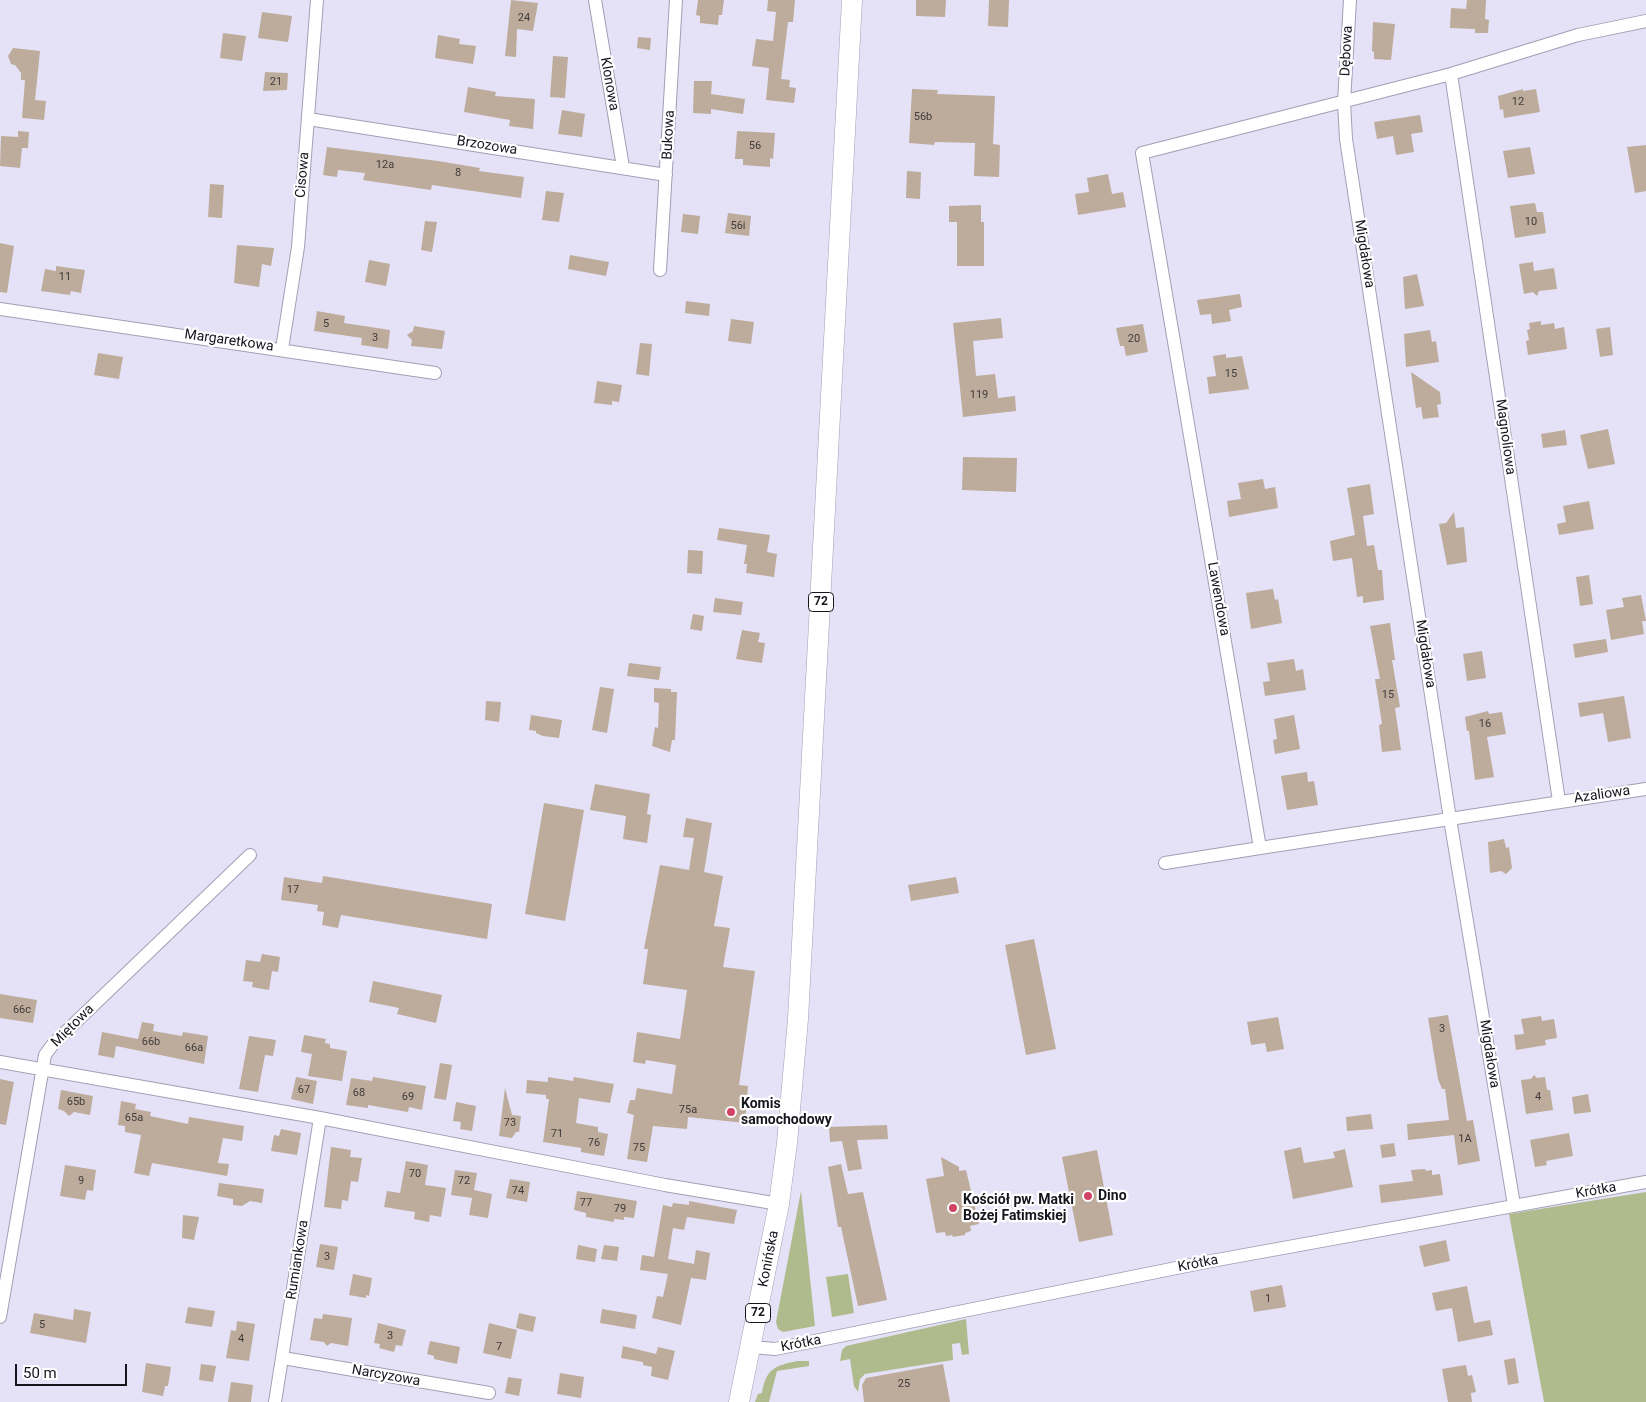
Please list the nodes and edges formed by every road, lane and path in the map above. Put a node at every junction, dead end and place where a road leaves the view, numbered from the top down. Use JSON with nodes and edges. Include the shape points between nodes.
{"nodes":[{"id":1,"x":317,"y":0,"type":"edge"},
{"id":2,"x":595,"y":0,"type":"edge"},
{"id":3,"x":676,"y":0,"type":"edge"},
{"id":4,"x":852,"y":0,"type":"edge"},
{"id":5,"x":1350,"y":0,"type":"edge"},
{"id":6,"x":1646,"y":20,"type":"edge"},
{"id":7,"x":1451,"y":74,"type":"junction"},
{"id":8,"x":1344,"y":102,"type":"junction"},
{"id":9,"x":308,"y":119,"type":"junction"},
{"id":10,"x":623,"y":167,"type":"junction"},
{"id":11,"x":666,"y":174,"type":"junction"},
{"id":12,"x":660,"y":270,"type":"dead end"},
{"id":13,"x":0,"y":308,"type":"edge"},
{"id":14,"x":282,"y":349,"type":"junction"},
{"id":15,"x":435,"y":373,"type":"dead end"},
{"id":16,"x":1646,"y":789,"type":"edge"},
{"id":17,"x":1559,"y":801,"type":"junction"},
{"id":18,"x":1450,"y":819,"type":"junction"},
{"id":19,"x":1260,"y":848,"type":"junction"},
{"id":20,"x":250,"y":855,"type":"dead end"},
{"id":21,"x":1165,"y":864,"type":"dead end"},
{"id":22,"x":0,"y":1062,"type":"edge"},
{"id":23,"x":42,"y":1070,"type":"junction"},
{"id":24,"x":320,"y":1118,"type":"junction"},
{"id":25,"x":1646,"y":1182,"type":"edge"},
{"id":26,"x":779,"y":1204,"type":"junction"},
{"id":27,"x":1514,"y":1205,"type":"junction"},
{"id":28,"x":0,"y":1317,"type":"edge"},
{"id":29,"x":751,"y":1347,"type":"junction"},
{"id":30,"x":283,"y":1358,"type":"junction"},
{"id":31,"x":490,"y":1393,"type":"dead end"},
{"id":32,"x":275,"y":1402,"type":"edge"},
{"id":33,"x":739,"y":1402,"type":"edge"}],
"edges":[{"from":1,"to":9,"type":"street","name":"Cisowa"},
{"from":2,"to":10,"type":"street","name":"Klonowa"},
{"from":3,"to":11,"type":"street","name":"Bukowa"},
{"from":4,"to":26,"type":"main road","number":"72","via":[[805,906],[792,1085]]},
{"from":5,"to":8,"type":"street","name":"Dębowa"},
{"from":6,"to":7,"type":"street","via":[[1578,35]]},
{"from":7,"to":8,"type":"street"},
{"from":7,"to":17,"type":"street","name":"Magnoliowa"},
{"from":8,"to":18,"type":"street","name":"Migdałowa","via":[[1346,139]]},
{"from":8,"to":19,"type":"street","name":"Lawendowa","via":[[1142,153]]},
{"from":9,"to":10,"type":"street","name":"Brzozowa"},
{"from":9,"to":14,"type":"street","name":"Cisowa","via":[[298,247]]},
{"from":10,"to":11,"type":"street","name":"Brzozowa"},
{"from":11,"to":12,"type":"street","name":"Bukowa"},
{"from":13,"to":14,"type":"street","name":"Margaretkowa"},
{"from":14,"to":15,"type":"street","name":"Margaretkowa"},
{"from":16,"to":17,"type":"street","name":"Azaliowa"},
{"from":17,"to":18,"type":"street","name":"Azaliowa"},
{"from":18,"to":19,"type":"street"},
{"from":18,"to":27,"type":"street","name":"Migdałowa"},
{"from":19,"to":21,"type":"street"},
{"from":20,"to":23,"type":"street","name":"Miętowa","via":[[53,1044],[45,1055]]},
{"from":22,"to":23,"type":"street"},
{"from":23,"to":24,"type":"street"},
{"from":23,"to":28,"type":"street","name":"Miętowa"},
{"from":24,"to":26,"type":"street"},
{"from":24,"to":30,"type":"street","name":"Rumiankowa"},
{"from":25,"to":27,"type":"street","name":"Krótka"},
{"from":26,"to":29,"type":"main road","name":"Konińska","number":"72"},
{"from":27,"to":29,"type":"street","name":"Krótka","via":[[1206,1262],[775,1349]]},
{"from":29,"to":33,"type":"main road","name":"Konińska","number":"72"},
{"from":30,"to":31,"type":"street","name":"Narcyzowa"},
{"from":30,"to":32,"type":"street","name":"Rumiankowa"}]}
